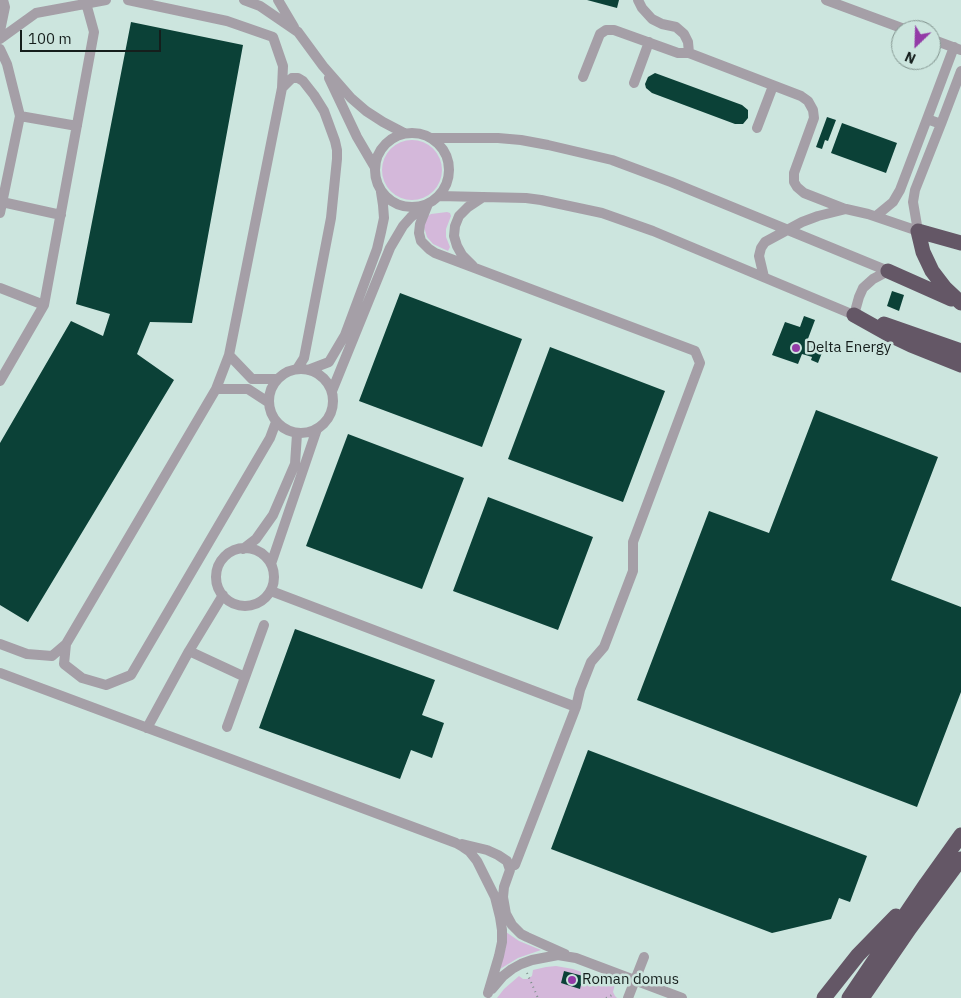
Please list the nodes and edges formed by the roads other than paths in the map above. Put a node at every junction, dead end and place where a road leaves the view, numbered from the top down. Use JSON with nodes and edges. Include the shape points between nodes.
{"nodes":[{"id":1,"x":3,"y":0,"type":"edge"},
{"id":2,"x":106,"y":0,"type":"edge"},
{"id":3,"x":128,"y":0,"type":"edge"},
{"id":4,"x":244,"y":0,"type":"edge"},
{"id":5,"x":278,"y":0,"type":"edge"},
{"id":6,"x":638,"y":0,"type":"edge"},
{"id":7,"x":826,"y":0,"type":"edge"},
{"id":8,"x":86,"y":3,"type":"junction"},
{"id":9,"x":891,"y":24,"type":"edge"},
{"id":10,"x":0,"y":31,"type":"edge"},
{"id":11,"x":298,"y":32,"type":"junction"},
{"id":12,"x":0,"y":39,"type":"edge"},
{"id":13,"x":649,"y":42,"type":"junction"},
{"id":14,"x":941,"y":43,"type":"edge"},
{"id":15,"x":0,"y":49,"type":"edge"},
{"id":16,"x":957,"y":49,"type":"edge"},
{"id":17,"x":690,"y":53,"type":"junction"},
{"id":18,"x":323,"y":66,"type":"junction"},
{"id":19,"x":961,"y":71,"type":"edge"},
{"id":20,"x":583,"y":77,"type":"dead end"},
{"id":21,"x":634,"y":84,"type":"dead end"},
{"id":22,"x":773,"y":86,"type":"junction"},
{"id":23,"x":282,"y":88,"type":"junction"},
{"id":24,"x":20,"y":116,"type":"junction"},
{"id":25,"x":927,"y":119,"type":"junction"},
{"id":26,"x":941,"y":124,"type":"junction"},
{"id":27,"x":77,"y":126,"type":"junction"},
{"id":28,"x":757,"y":128,"type":"dead end"},
{"id":29,"x":404,"y":133,"type":"junction"},
{"id":30,"x":432,"y":138,"type":"junction"},
{"id":31,"x":374,"y":166,"type":"junction"},
{"id":32,"x":380,"y":191,"type":"junction"},
{"id":33,"x":439,"y":196,"type":"junction"},
{"id":34,"x":483,"y":196,"type":"junction"},
{"id":35,"x":2,"y":202,"type":"junction"},
{"id":36,"x":428,"y":204,"type":"junction"},
{"id":37,"x":846,"y":209,"type":"junction"},
{"id":38,"x":0,"y":213,"type":"edge"},
{"id":39,"x":61,"y":215,"type":"junction"},
{"id":40,"x":876,"y":216,"type":"junction"},
{"id":41,"x":788,"y":230,"type":"junction"},
{"id":42,"x":918,"y":230,"type":"junction"},
{"id":43,"x":961,"y":243,"type":"edge"},
{"id":44,"x":476,"y":268,"type":"junction"},
{"id":45,"x":888,"y":271,"type":"junction"},
{"id":46,"x":764,"y":277,"type":"junction"},
{"id":47,"x":0,"y":288,"type":"edge"},
{"id":48,"x":961,"y":303,"type":"edge"},
{"id":49,"x":44,"y":305,"type":"junction"},
{"id":50,"x":854,"y":315,"type":"junction"},
{"id":51,"x":961,"y":351,"type":"edge"},
{"id":52,"x":229,"y":355,"type":"junction"},
{"id":53,"x":961,"y":365,"type":"edge"},
{"id":54,"x":297,"y":369,"type":"junction"},
{"id":55,"x":308,"y":370,"type":"junction"},
{"id":56,"x":277,"y":379,"type":"junction"},
{"id":57,"x":0,"y":381,"type":"edge"},
{"id":58,"x":216,"y":389,"type":"junction"},
{"id":59,"x":332,"y":392,"type":"junction"},
{"id":60,"x":268,"y":402,"type":"junction"},
{"id":61,"x":276,"y":422,"type":"junction"},
{"id":62,"x":317,"y":429,"type":"junction"},
{"id":63,"x":297,"y":434,"type":"junction"},
{"id":64,"x":243,"y":549,"type":"junction"},
{"id":65,"x":271,"y":564,"type":"junction"},
{"id":66,"x":271,"y":591,"type":"junction"},
{"id":67,"x":223,"y":595,"type":"junction"},
{"id":68,"x":264,"y":625,"type":"dead end"},
{"id":69,"x":0,"y":644,"type":"edge"},
{"id":70,"x":66,"y":644,"type":"junction"},
{"id":71,"x":189,"y":651,"type":"junction"},
{"id":72,"x":0,"y":673,"type":"edge"},
{"id":73,"x":245,"y":677,"type":"junction"},
{"id":74,"x":576,"y":707,"type":"junction"},
{"id":75,"x":227,"y":726,"type":"dead end"},
{"id":76,"x":147,"y":728,"type":"junction"},
{"id":77,"x":961,"y":835,"type":"edge"},
{"id":78,"x":456,"y":843,"type":"junction"},
{"id":79,"x":961,"y":859,"type":"edge"},
{"id":80,"x":509,"y":867,"type":"junction"},
{"id":81,"x":926,"y":884,"type":"junction"},
{"id":82,"x":644,"y":956,"type":"dead end"},
{"id":83,"x":576,"y":958,"type":"junction"},
{"id":84,"x":635,"y":980,"type":"junction"},
{"id":85,"x":487,"y":996,"type":"edge"},
{"id":86,"x":628,"y":998,"type":"edge"},
{"id":87,"x":682,"y":998,"type":"edge"},
{"id":88,"x":824,"y":998,"type":"edge"},
{"id":89,"x":849,"y":998,"type":"edge"},
{"id":90,"x":862,"y":998,"type":"edge"}],
"edges":[{"from":1,"to":10,"type":"street"},
{"from":2,"to":8,"type":"street"},
{"from":3,"to":23,"type":"street","via":[[227,21],[273,37],[283,66]]},
{"from":4,"to":11,"type":"street","via":[[260,6]]},
{"from":5,"to":11,"type":"street"},
{"from":6,"to":17,"type":"street","via":[[652,18],[684,34]]},
{"from":7,"to":9,"type":"street"},
{"from":8,"to":12,"type":"street","via":[[36,13]]},
{"from":8,"to":27,"type":"street","via":[[94,32]]},
{"from":11,"to":18,"type":"street"},
{"from":13,"to":17,"type":"street","via":[[678,53]]},
{"from":13,"to":20,"type":"street","via":[[606,30],[600,34]]},
{"from":13,"to":21,"type":"street"},
{"from":14,"to":16,"type":"street"},
{"from":15,"to":24,"type":"street"},
{"from":16,"to":25,"type":"street"},
{"from":17,"to":22,"type":"street"},
{"from":18,"to":29,"type":"street","via":[[366,111]]},
{"from":18,"to":31,"type":"street"},
{"from":19,"to":26,"type":"street"},
{"from":22,"to":28,"type":"street"},
{"from":22,"to":37,"type":"street","via":[[805,99],[814,110],[793,176],[795,185],[804,193]]},
{"from":23,"to":52,"type":"street"},
{"from":23,"to":54,"type":"street","via":[[292,78],[303,81],[324,111],[337,150],[331,218],[304,358]]},
{"from":24,"to":27,"type":"street"},
{"from":24,"to":35,"type":"street"},
{"from":25,"to":26,"type":"street"},
{"from":25,"to":40,"type":"street","via":[[900,190]]},
{"from":26,"to":42,"type":"street","via":[[915,190]]},
{"from":27,"to":39,"type":"street"},
{"from":29,"to":30,"type":"street","via":[[414,132]]},
{"from":29,"to":31,"type":"street","via":[[384,145]]},
{"from":30,"to":33,"type":"street","via":[[446,154],[449,165],[449,176]]},
{"from":30,"to":41,"type":"street","via":[[521,140],[612,160]]},
{"from":31,"to":32,"type":"street"},
{"from":32,"to":36,"type":"street","via":[[388,199],[407,207]]},
{"from":32,"to":55,"type":"street","via":[[384,218],[382,232],[345,335],[329,362]]},
{"from":33,"to":34,"type":"street"},
{"from":33,"to":36,"type":"street"},
{"from":34,"to":44,"type":"street","via":[[459,216],[454,236],[462,255]]},
{"from":34,"to":46,"type":"street","via":[[542,200],[602,213],[653,230]]},
{"from":35,"to":38,"type":"street"},
{"from":35,"to":39,"type":"street"},
{"from":36,"to":44,"type":"street","via":[[420,224],[421,241],[440,256]]},
{"from":36,"to":59,"type":"street","via":[[404,226],[390,248]]},
{"from":37,"to":40,"type":"street"},
{"from":37,"to":41,"type":"street","via":[[810,219]]},
{"from":39,"to":49,"type":"street"},
{"from":40,"to":42,"type":"street"},
{"from":41,"to":45,"type":"street"},
{"from":41,"to":46,"type":"street","via":[[768,240],[761,248],[759,258]]},
{"from":42,"to":43,"type":"highway"},
{"from":42,"to":48,"type":"highway","via":[[932,271]]},
{"from":44,"to":74,"type":"street","via":[[695,351],[700,363],[633,542],[633,570],[604,647],[591,662]]},
{"from":45,"to":48,"type":"highway"},
{"from":45,"to":50,"type":"street","via":[[863,288]]},
{"from":46,"to":50,"type":"street"},
{"from":47,"to":49,"type":"street"},
{"from":49,"to":57,"type":"street"},
{"from":50,"to":51,"type":"highway"},
{"from":50,"to":53,"type":"highway","via":[[905,342]]},
{"from":52,"to":56,"type":"street","via":[[252,379]]},
{"from":52,"to":58,"type":"street"},
{"from":54,"to":55,"type":"street"},
{"from":54,"to":56,"type":"street"},
{"from":55,"to":59,"type":"street","via":[[327,382]]},
{"from":56,"to":60,"type":"street"},
{"from":58,"to":60,"type":"street","via":[[248,389]]},
{"from":58,"to":70,"type":"street"},
{"from":59,"to":62,"type":"street","via":[[331,413]]},
{"from":60,"to":61,"type":"street"},
{"from":61,"to":63,"type":"street"},
{"from":61,"to":70,"type":"street","via":[[131,675],[106,685],[82,678],[64,664]]},
{"from":62,"to":63,"type":"street"},
{"from":62,"to":65,"type":"street"},
{"from":63,"to":64,"type":"street","via":[[295,464],[273,515],[256,539]]},
{"from":64,"to":65,"type":"street","via":[[259,552]]},
{"from":64,"to":67,"type":"street","via":[[224,557],[219,566],[216,576]]},
{"from":65,"to":66,"type":"street","via":[[274,582]]},
{"from":66,"to":67,"type":"street","via":[[264,600],[243,606],[232,603]]},
{"from":66,"to":74,"type":"street"},
{"from":67,"to":71,"type":"street"},
{"from":68,"to":73,"type":"street"},
{"from":69,"to":70,"type":"street","via":[[27,654],[52,656]]},
{"from":71,"to":73,"type":"street"},
{"from":71,"to":76,"type":"street"},
{"from":72,"to":76,"type":"street"},
{"from":73,"to":75,"type":"street"},
{"from":74,"to":80,"type":"street","via":[[515,864]]},
{"from":76,"to":78,"type":"street"},
{"from":77,"to":81,"type":"highway"},
{"from":78,"to":80,"type":"street","via":[[493,852],[507,861]]},
{"from":78,"to":85,"type":"street","via":[[477,861],[499,908],[502,942]]},
{"from":79,"to":90,"type":"highway"},
{"from":80,"to":83,"type":"street","via":[[503,897],[512,925],[527,937]]},
{"from":81,"to":88,"type":"highway","via":[[862,951]]},
{"from":81,"to":89,"type":"highway"},
{"from":82,"to":84,"type":"street"},
{"from":83,"to":84,"type":"street"},
{"from":83,"to":85,"type":"street","via":[[558,955],[527,962],[503,976]]},
{"from":84,"to":86,"type":"street"},
{"from":84,"to":87,"type":"street"}]}
